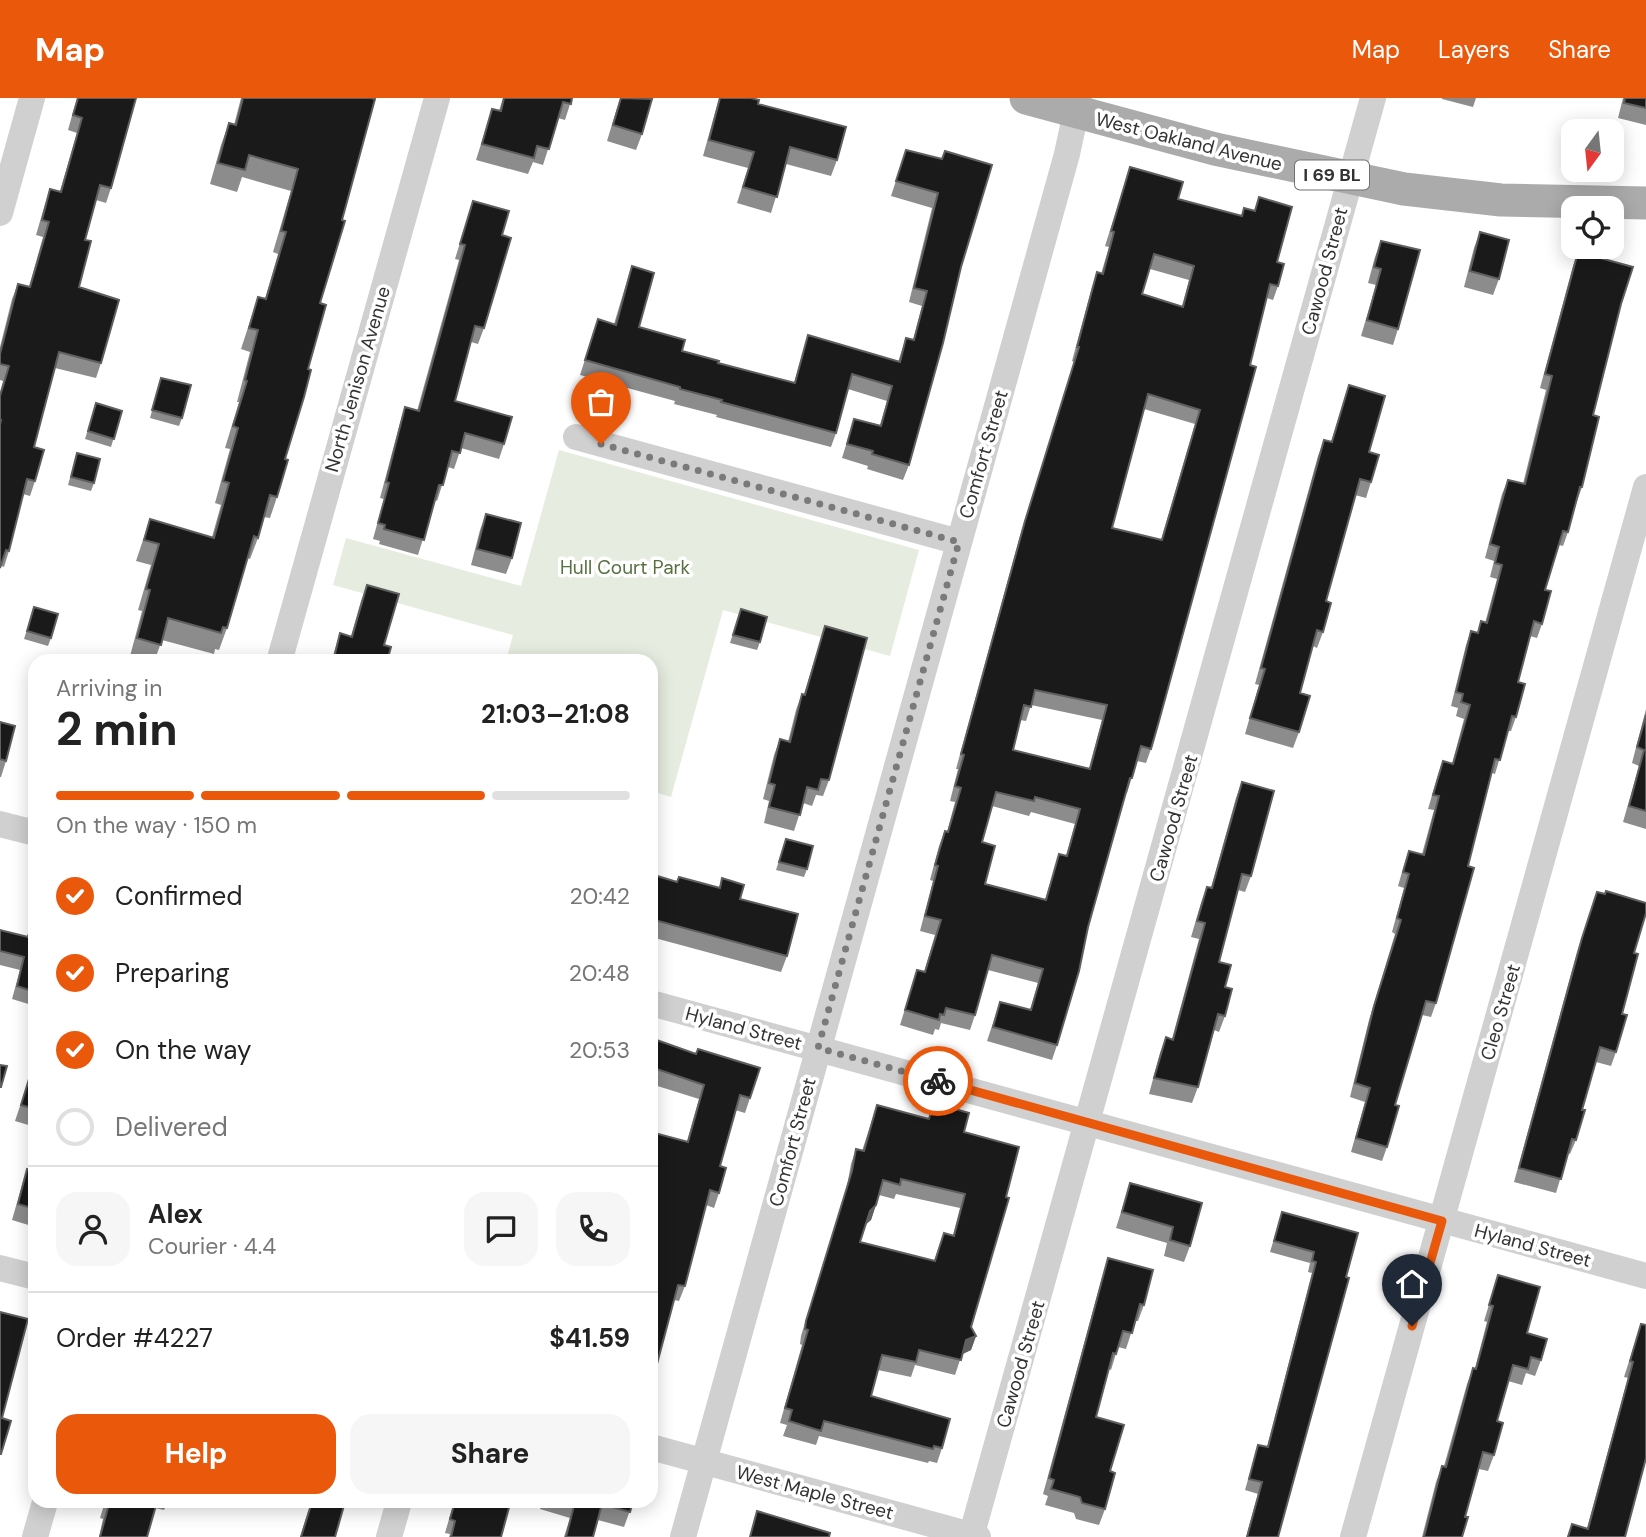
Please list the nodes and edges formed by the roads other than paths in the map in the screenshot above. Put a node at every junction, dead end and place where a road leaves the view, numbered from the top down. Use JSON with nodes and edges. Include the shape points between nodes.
{"nodes":[{"id":1,"x":32,"y":98,"type":"edge"},
{"id":2,"x":437,"y":98,"type":"edge"},
{"id":3,"x":1026,"y":98,"type":"edge"},
{"id":4,"x":1373,"y":98,"type":"edge"},
{"id":5,"x":1077,"y":105,"type":"edge"},
{"id":6,"x":1350,"y":178,"type":"junction"},
{"id":7,"x":1646,"y":203,"type":"edge"},
{"id":8,"x":0,"y":212,"type":"edge"},
{"id":9,"x":576,"y":437,"type":"dead end"},
{"id":10,"x":1646,"y":487,"type":"edge"},
{"id":11,"x":959,"y":542,"type":"junction"},
{"id":12,"x":281,"y":654,"type":"edge"},
{"id":13,"x":0,"y":824,"type":"edge"},
{"id":14,"x":28,"y":831,"type":"edge"},
{"id":15,"x":658,"y":1005,"type":"edge"},
{"id":16,"x":818,"y":1048,"type":"junction"},
{"id":17,"x":1088,"y":1122,"type":"junction"},
{"id":18,"x":1442,"y":1221,"type":"junction"},
{"id":19,"x":0,"y":1268,"type":"edge"},
{"id":20,"x":28,"y":1275,"type":"edge"},
{"id":21,"x":1646,"y":1276,"type":"edge"},
{"id":22,"x":658,"y":1449,"type":"edge"},
{"id":23,"x":704,"y":1462,"type":"junction"},
{"id":24,"x":43,"y":1508,"type":"edge"},
{"id":25,"x":397,"y":1508,"type":"edge"},
{"id":26,"x":974,"y":1536,"type":"edge"},
{"id":27,"x":35,"y":1537,"type":"edge"},
{"id":28,"x":389,"y":1537,"type":"edge"},
{"id":29,"x":683,"y":1537,"type":"edge"},
{"id":30,"x":1353,"y":1537,"type":"edge"}],
"edges":[{"from":1,"to":8,"type":"street"},
{"from":2,"to":12,"type":"street","name":"North Jenison Avenue"},
{"from":3,"to":5,"type":"main road","name":"West Oakland Avenue","number":"I 69 BL"},
{"from":4,"to":6,"type":"street","name":"Cawood Street"},
{"from":5,"to":6,"type":"main road","name":"West Oakland Avenue","number":"I 69 BL","via":[[1215,149]]},
{"from":5,"to":11,"type":"street","name":"Comfort Street","via":[[1068,154]]},
{"from":6,"to":7,"type":"main road","name":"West Oakland Avenue","number":"I 69 BL","via":[[1501,200]]},
{"from":6,"to":17,"type":"street","name":"Cawood Street"},
{"from":9,"to":11,"type":"street"},
{"from":10,"to":18,"type":"street","name":"Cleo Street"},
{"from":11,"to":16,"type":"street","name":"Comfort Street"},
{"from":13,"to":14,"type":"street"},
{"from":15,"to":16,"type":"street","name":"Hyland Street"},
{"from":16,"to":17,"type":"street","name":"Hyland Street"},
{"from":16,"to":23,"type":"street","name":"Comfort Street"},
{"from":17,"to":18,"type":"street","name":"Hyland Street"},
{"from":17,"to":26,"type":"street","name":"Cawood Street"},
{"from":18,"to":21,"type":"street","name":"Hyland Street"},
{"from":18,"to":30,"type":"street","name":"Cleo Street"},
{"from":19,"to":20,"type":"street"},
{"from":22,"to":23,"type":"street","name":"West Maple Street"},
{"from":23,"to":26,"type":"street","name":"West Maple Street"},
{"from":23,"to":29,"type":"street","name":"Comfort Street"},
{"from":24,"to":27,"type":"street"},
{"from":25,"to":28,"type":"street"}]}
